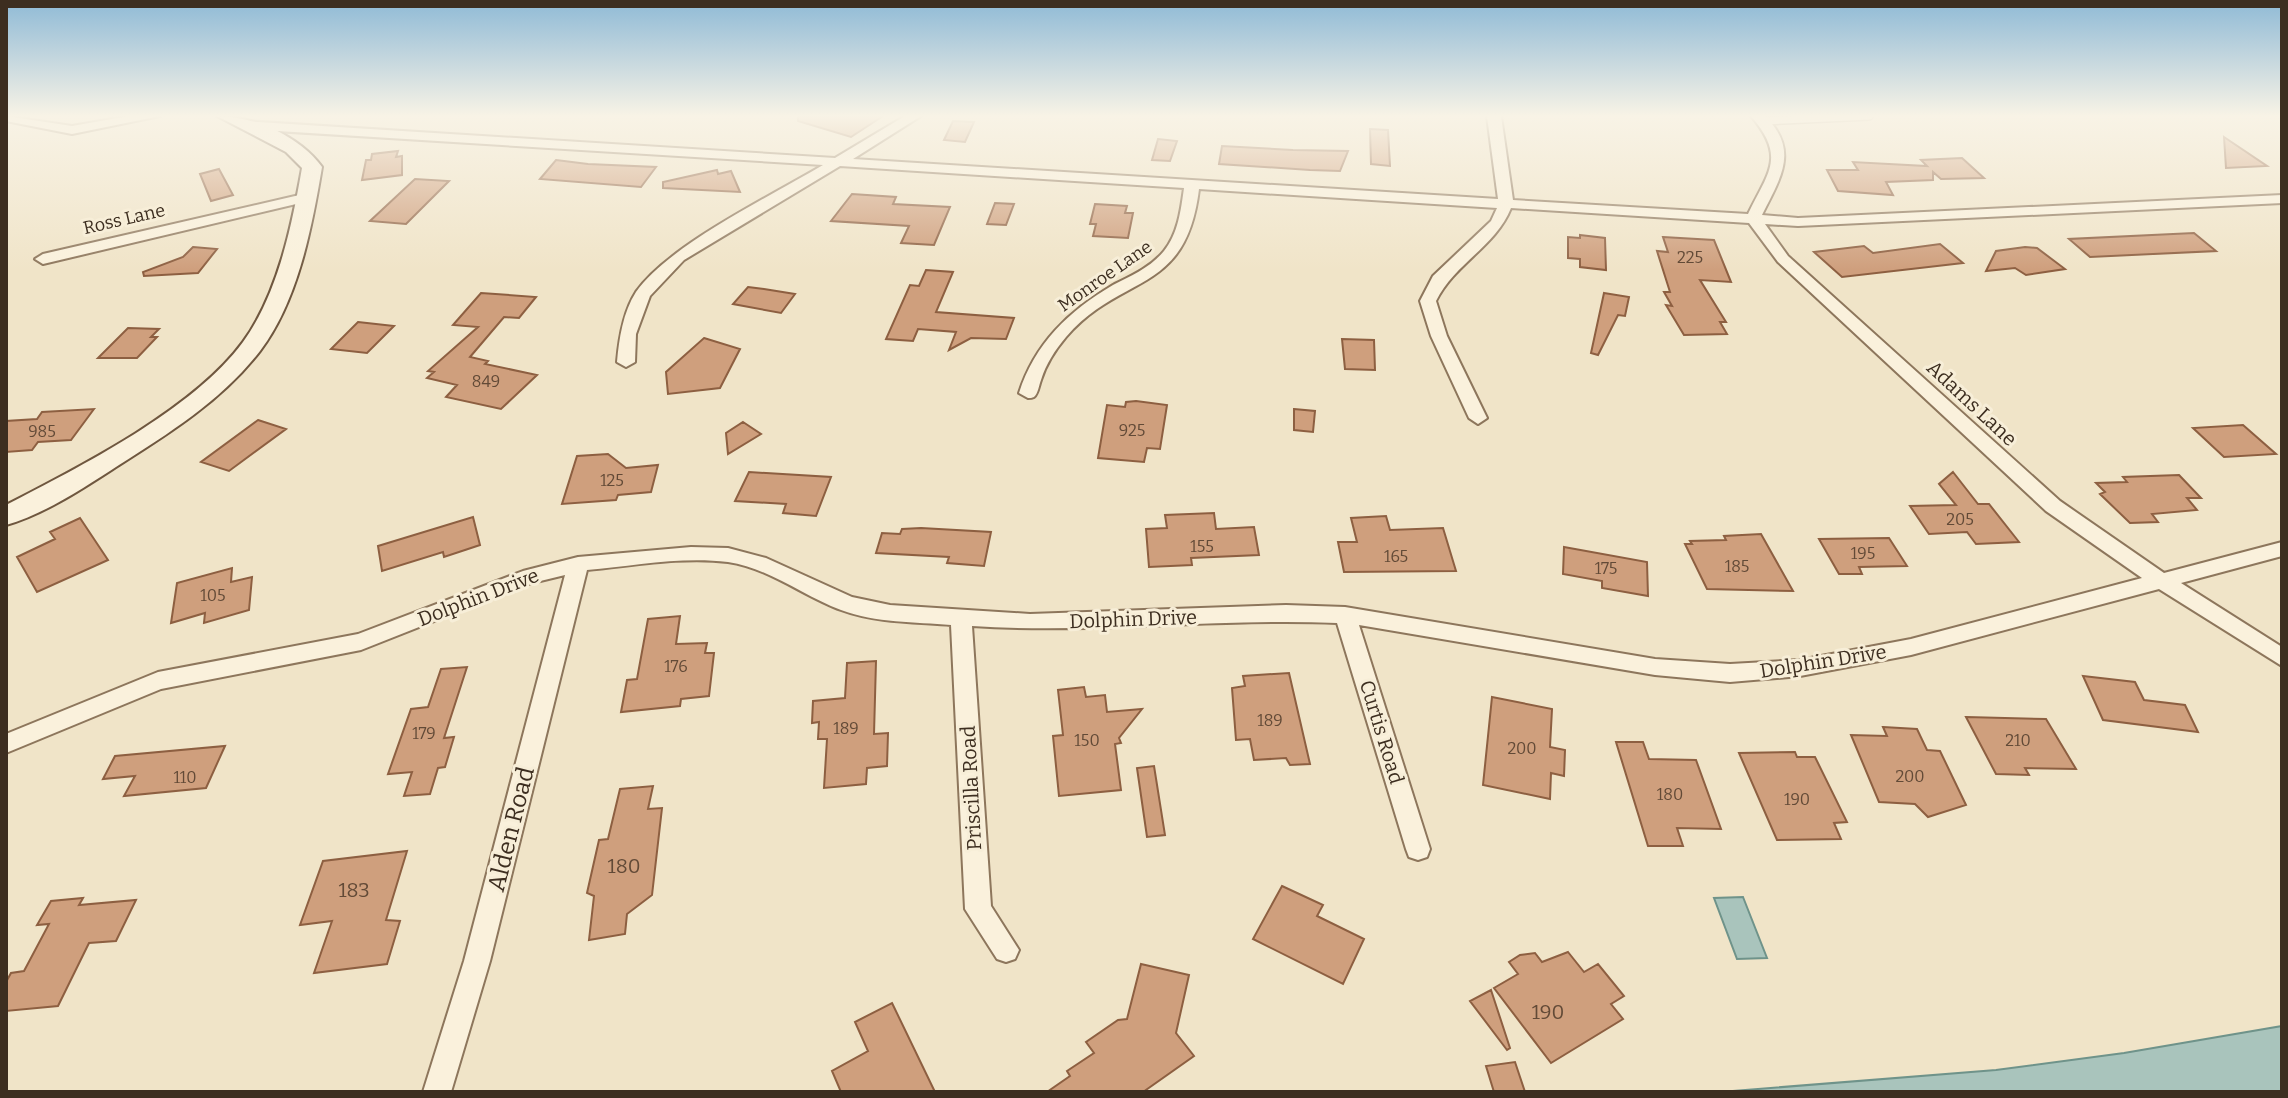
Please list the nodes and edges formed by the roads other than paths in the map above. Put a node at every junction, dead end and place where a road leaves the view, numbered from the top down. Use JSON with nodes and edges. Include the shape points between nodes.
{"nodes":[{"id":1,"x":312,"y":167,"type":"edge"},
{"id":2,"x":834,"y":167,"type":"edge"},
{"id":3,"x":909,"y":167,"type":"edge"},
{"id":4,"x":1501,"y":167,"type":"edge"},
{"id":5,"x":1776,"y":167,"type":"edge"},
{"id":6,"x":1192,"y":185,"type":"junction"},
{"id":7,"x":308,"y":197,"type":"junction"},
{"id":8,"x":2282,"y":199,"type":"edge"},
{"id":9,"x":1506,"y":204,"type":"junction"},
{"id":10,"x":1753,"y":219,"type":"junction"},
{"id":11,"x":43,"y":259,"type":"dead end"},
{"id":12,"x":626,"y":362,"type":"dead end"},
{"id":13,"x":1028,"y":393,"type":"dead end"},
{"id":14,"x":1478,"y":418,"type":"dead end"},
{"id":15,"x":6,"y":516,"type":"edge"},
{"id":16,"x":2282,"y":549,"type":"edge"},
{"id":17,"x":578,"y":564,"type":"junction"},
{"id":18,"x":2160,"y":580,"type":"junction"},
{"id":19,"x":1345,"y":615,"type":"junction"},
{"id":20,"x":961,"y":617,"type":"junction"},
{"id":21,"x":2282,"y":658,"type":"edge"},
{"id":22,"x":6,"y":744,"type":"edge"},
{"id":23,"x":1418,"y":849,"type":"dead end"},
{"id":24,"x":1006,"y":950,"type":"dead end"},
{"id":25,"x":437,"y":1092,"type":"edge"}],
"edges":[{"from":1,"to":7,"type":"street"},
{"from":2,"to":12,"type":"street","via":[[704,242],[659,275],[633,318]]},
{"from":3,"to":6,"type":"street"},
{"from":4,"to":9,"type":"street"},
{"from":5,"to":10,"type":"street"},
{"from":6,"to":9,"type":"street"},
{"from":6,"to":13,"type":"street","name":"Monroe Lane","via":[[1187,221],[1175,248],[1151,271],[1069,323],[1040,356]]},
{"from":7,"to":11,"type":"street","name":"Ross Lane"},
{"from":7,"to":15,"type":"street","via":[[272,308],[253,345],[234,367],[130,445]]},
{"from":8,"to":10,"type":"street","via":[[1798,222]]},
{"from":9,"to":10,"type":"street"},
{"from":9,"to":14,"type":"street","via":[[1498,223],[1439,279],[1428,301]]},
{"from":10,"to":18,"type":"street","name":"Adams Lane","via":[[1783,259],[2010,468],[2053,506]]},
{"from":16,"to":18,"type":"street","name":"Dolphin Drive"},
{"from":17,"to":20,"type":"street","name":"Dolphin Drive","via":[[728,555],[766,565],[847,604],[890,613]]},
{"from":17,"to":22,"type":"street","name":"Dolphin Drive","via":[[523,578],[361,642],[158,681]]},
{"from":17,"to":25,"type":"street","name":"Alden Road","via":[[477,961]]},
{"from":18,"to":19,"type":"street","name":"Dolphin Drive","via":[[1911,647],[1760,672],[1655,667]]},
{"from":18,"to":21,"type":"street","name":"Adams Lane"},
{"from":19,"to":20,"type":"street","name":"Dolphin Drive","via":[[1102,622]]},
{"from":19,"to":23,"type":"street","name":"Curtis Road"},
{"from":20,"to":24,"type":"street","name":"Priscilla Road","via":[[978,909]]}]}
